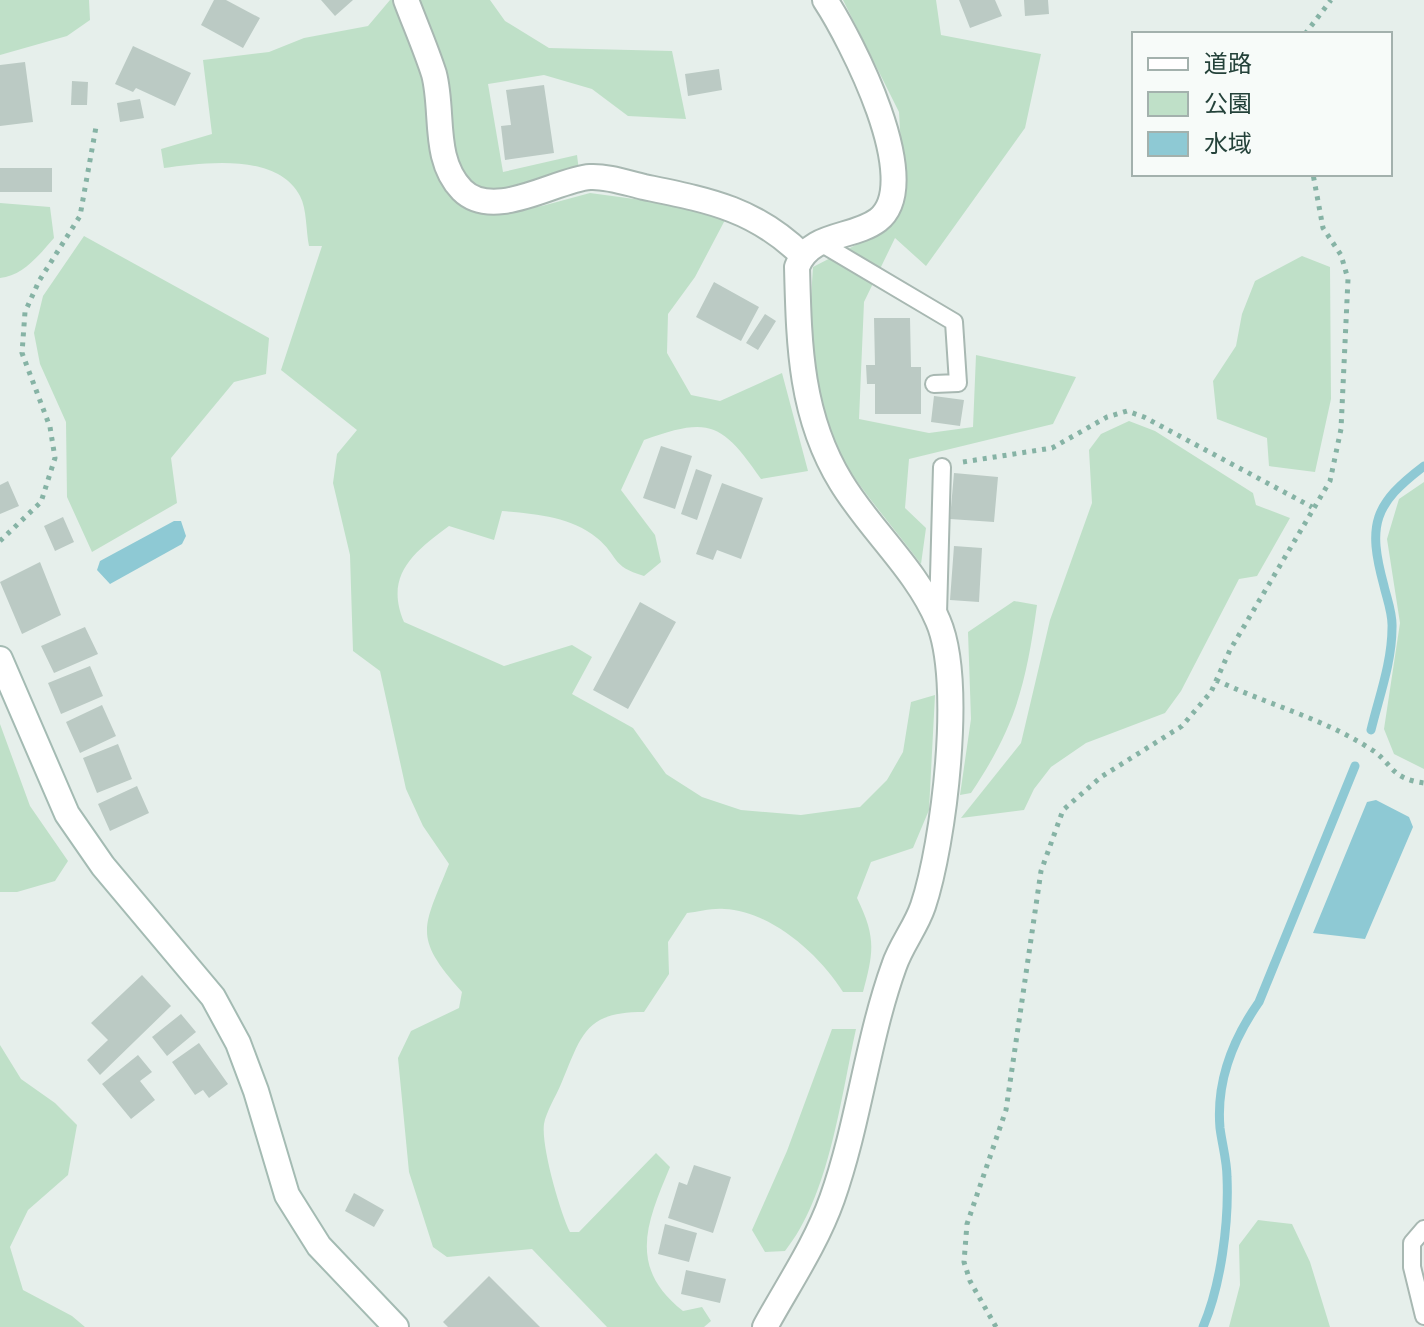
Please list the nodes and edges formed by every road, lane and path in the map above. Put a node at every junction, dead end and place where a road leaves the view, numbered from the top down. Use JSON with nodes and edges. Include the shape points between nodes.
{"nodes":[{"id":1,"x":406,"y":0,"type":"edge"},
{"id":2,"x":825,"y":0,"type":"edge"},
{"id":3,"x":1331,"y":0,"type":"edge"},
{"id":4,"x":1307,"y":32,"type":"edge"},
{"id":5,"x":96,"y":127,"type":"dead end"},
{"id":6,"x":1313,"y":176,"type":"edge"},
{"id":7,"x":811,"y":249,"type":"junction"},
{"id":8,"x":934,"y":384,"type":"dead end"},
{"id":9,"x":942,"y":467,"type":"joint"},
{"id":10,"x":1312,"y":507,"type":"junction"},
{"id":11,"x":0,"y":541,"type":"edge"},
{"id":12,"x":938,"y":620,"type":"junction"},
{"id":13,"x":0,"y":659,"type":"edge"},
{"id":14,"x":1216,"y":680,"type":"junction"},
{"id":15,"x":1424,"y":783,"type":"edge"},
{"id":16,"x":1424,"y":1229,"type":"edge"},
{"id":17,"x":1424,"y":1316,"type":"edge"},
{"id":18,"x":396,"y":1327,"type":"edge"},
{"id":19,"x":765,"y":1327,"type":"edge"},
{"id":20,"x":996,"y":1327,"type":"edge"}],
"edges":[{"from":1,"to":7,"type":"street","via":[[434,76],[448,169],[464,192],[493,201],[514,200],[590,177],[619,181],[718,203]]},
{"from":2,"to":7,"type":"street","via":[[850,39],[895,166],[890,202],[879,219]]},
{"from":3,"to":4,"type":"path"},
{"from":5,"to":11,"type":"path","via":[[80,216],[25,312],[22,353],[50,427],[55,458],[41,502]]},
{"from":6,"to":10,"type":"path","via":[[1323,228],[1341,255],[1348,279],[1341,429],[1330,481]]},
{"from":7,"to":8,"type":"lane","via":[[954,322],[958,383]]},
{"from":7,"to":12,"type":"street","via":[[797,267],[799,355],[819,442],[842,484]]},
{"from":9,"to":10,"type":"path","via":[[1052,448],[1127,411]]},
{"from":9,"to":12,"type":"lane"},
{"from":10,"to":14,"type":"path"},
{"from":12,"to":19,"type":"street","via":[[949,652],[949,735],[937,843],[923,907],[895,964],[832,1198]]},
{"from":13,"to":18,"type":"street","via":[[67,814],[103,866],[213,997],[232,1032],[287,1195],[319,1246]]},
{"from":14,"to":15,"type":"path","via":[[1345,734],[1373,750],[1406,781]]},
{"from":14,"to":20,"type":"path","via":[[1182,726],[1101,777],[1063,810],[1047,855],[1032,923],[1006,1110],[967,1224],[964,1262]]},
{"from":16,"to":17,"type":"lane","via":[[1412,1243]]}]}
